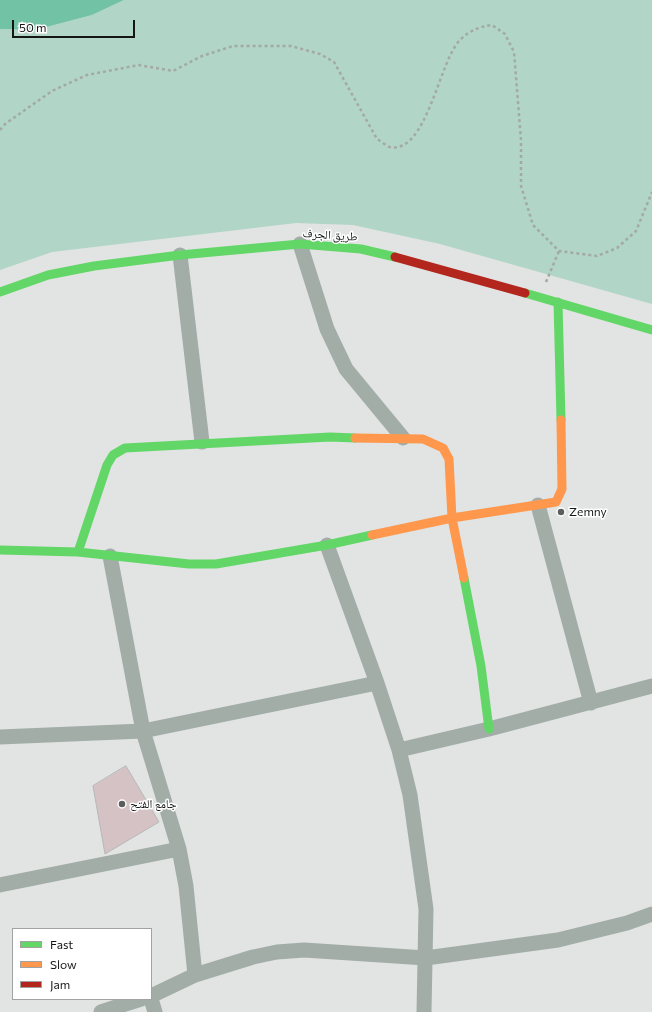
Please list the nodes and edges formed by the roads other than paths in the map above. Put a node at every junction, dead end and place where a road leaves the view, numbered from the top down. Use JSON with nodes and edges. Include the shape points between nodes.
{"nodes":[{"id":1,"x":300,"y":244,"type":"junction"},
{"id":2,"x":180,"y":255,"type":"junction"},
{"id":3,"x":0,"y":292,"type":"edge"},
{"id":4,"x":558,"y":302,"type":"junction"},
{"id":5,"x":652,"y":330,"type":"edge"},
{"id":6,"x":403,"y":438,"type":"junction"},
{"id":7,"x":202,"y":442,"type":"junction"},
{"id":8,"x":538,"y":505,"type":"junction"},
{"id":9,"x":452,"y":518,"type":"junction"},
{"id":10,"x":327,"y":545,"type":"junction"},
{"id":11,"x":0,"y":550,"type":"edge"},
{"id":12,"x":78,"y":552,"type":"junction"},
{"id":13,"x":110,"y":556,"type":"junction"},
{"id":14,"x":377,"y":683,"type":"junction"},
{"id":15,"x":652,"y":686,"type":"edge"},
{"id":16,"x":591,"y":703,"type":"junction"},
{"id":17,"x":489,"y":729,"type":"junction"},
{"id":18,"x":143,"y":731,"type":"junction"},
{"id":19,"x":0,"y":737,"type":"edge"},
{"id":20,"x":398,"y":750,"type":"junction"},
{"id":21,"x":179,"y":849,"type":"junction"},
{"id":22,"x":0,"y":885,"type":"edge"},
{"id":23,"x":652,"y":914,"type":"edge"},
{"id":24,"x":426,"y":958,"type":"junction"},
{"id":25,"x":195,"y":975,"type":"junction"},
{"id":26,"x":152,"y":996,"type":"edge"},
{"id":27,"x":138,"y":1000,"type":"edge"},
{"id":28,"x":151,"y":1000,"type":"edge"},
{"id":29,"x":101,"y":1012,"type":"edge"},
{"id":30,"x":155,"y":1012,"type":"edge"},
{"id":31,"x":424,"y":1012,"type":"edge"}],
"edges":[{"from":1,"to":2,"type":"street","name":"طريق الجرف"},
{"from":1,"to":4,"type":"street","name":"طريق الجرف","via":[[361,249],[447,270]]},
{"from":1,"to":6,"type":"street","via":[[327,329],[346,369]]},
{"from":2,"to":3,"type":"street","name":"طريق الجرف","via":[[94,266],[48,275]]},
{"from":2,"to":7,"type":"street"},
{"from":4,"to":5,"type":"street","name":"طريق الجرف"},
{"from":4,"to":8,"type":"street","via":[[562,489],[556,502]]},
{"from":6,"to":7,"type":"street","via":[[330,436]]},
{"from":6,"to":9,"type":"street","via":[[423,439],[443,448],[449,459]]},
{"from":7,"to":12,"type":"street","via":[[129,446],[112,455],[106,465]]},
{"from":8,"to":9,"type":"street"},
{"from":8,"to":16,"type":"street"},
{"from":9,"to":10,"type":"street"},
{"from":9,"to":17,"type":"street","via":[[481,666]]},
{"from":10,"to":13,"type":"street","via":[[216,564],[189,564]]},
{"from":10,"to":14,"type":"street"},
{"from":11,"to":12,"type":"street"},
{"from":12,"to":13,"type":"street"},
{"from":13,"to":18,"type":"street"},
{"from":14,"to":18,"type":"street"},
{"from":14,"to":20,"type":"street"},
{"from":15,"to":16,"type":"street"},
{"from":16,"to":17,"type":"street"},
{"from":17,"to":20,"type":"street"},
{"from":18,"to":19,"type":"street"},
{"from":18,"to":21,"type":"street"},
{"from":20,"to":24,"type":"street","via":[[410,794],[424,894]]},
{"from":21,"to":22,"type":"street"},
{"from":21,"to":25,"type":"street","via":[[186,886]]},
{"from":23,"to":24,"type":"street","via":[[627,923],[558,940]]},
{"from":24,"to":25,"type":"street","via":[[304,950],[253,957]]},
{"from":24,"to":31,"type":"street"},
{"from":25,"to":26,"type":"street"},
{"from":27,"to":29,"type":"street"},
{"from":28,"to":30,"type":"street"}]}
